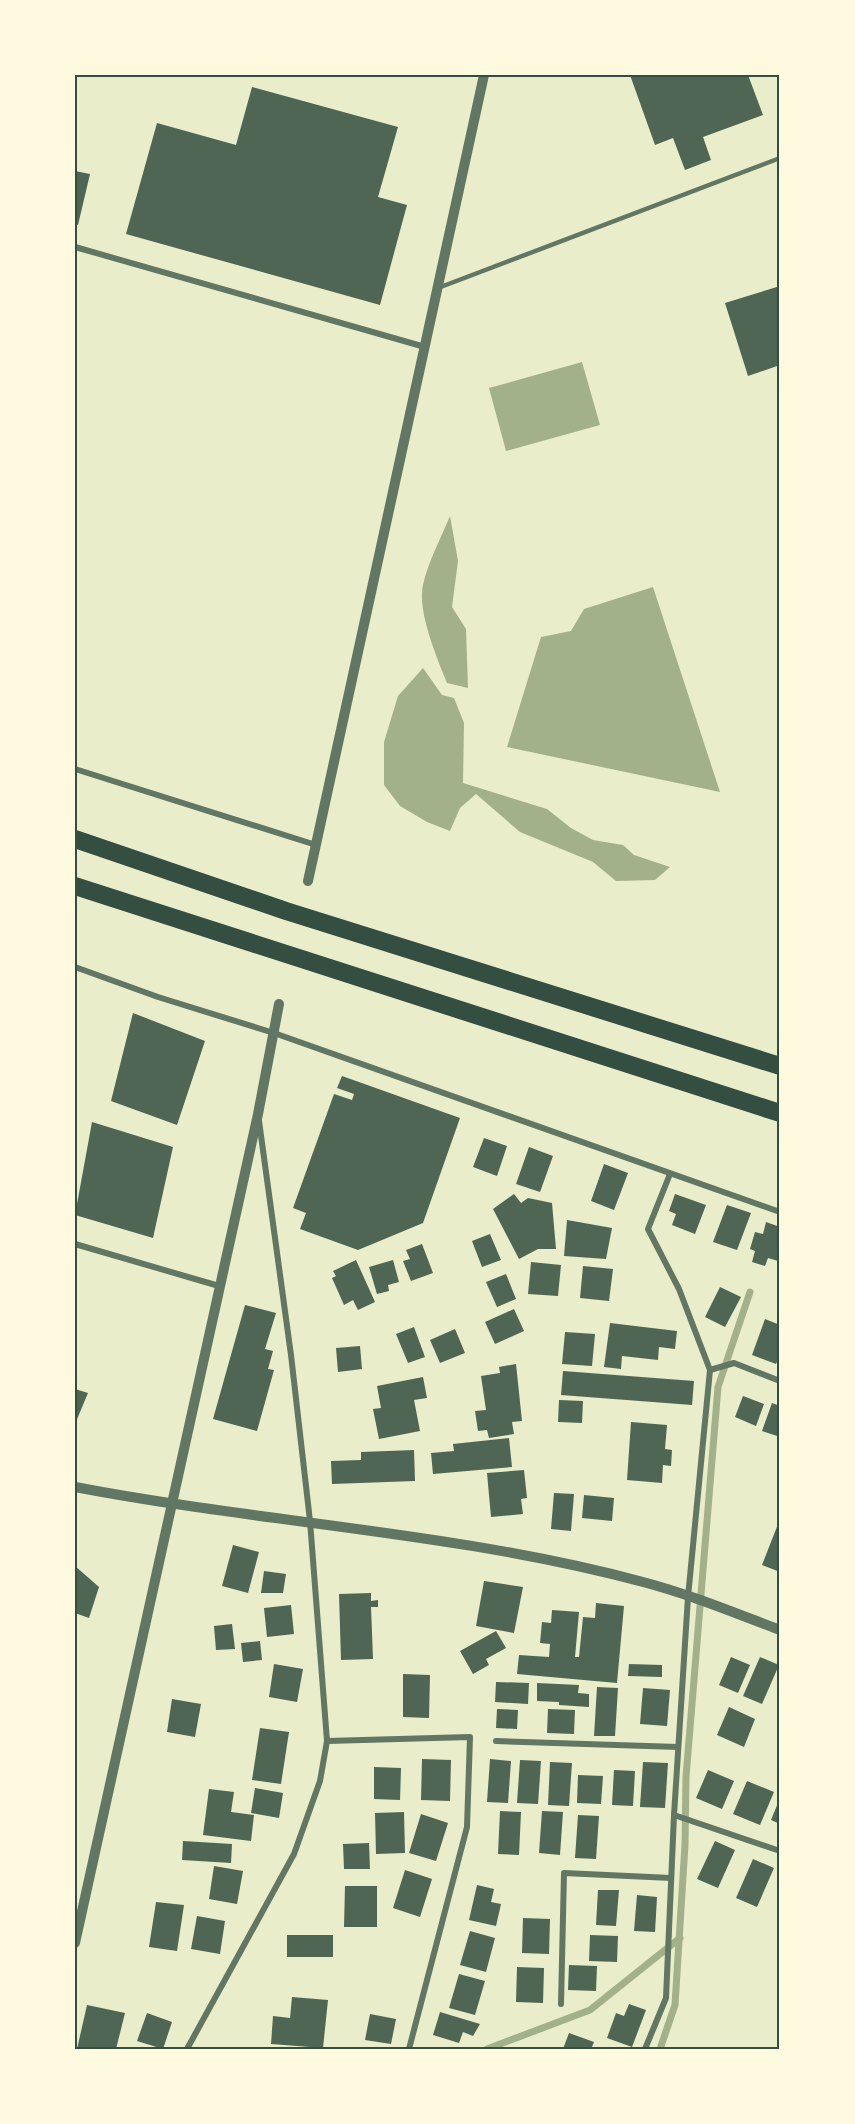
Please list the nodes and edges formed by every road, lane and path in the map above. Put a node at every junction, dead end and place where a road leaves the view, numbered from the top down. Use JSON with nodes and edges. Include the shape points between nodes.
{"nodes":[{"id":1,"x":484,"y":75,"type":"edge"},
{"id":2,"x":780,"y":158,"type":"edge"},
{"id":3,"x":75,"y":247,"type":"edge"},
{"id":4,"x":438,"y":288,"type":"junction"},
{"id":5,"x":425,"y":347,"type":"junction"},
{"id":6,"x":75,"y":769,"type":"edge"},
{"id":7,"x":75,"y":839,"type":"edge"},
{"id":8,"x":316,"y":845,"type":"junction"},
{"id":9,"x":308,"y":881,"type":"dead end"},
{"id":10,"x":75,"y":886,"type":"edge"},
{"id":11,"x":75,"y":967,"type":"edge"},
{"id":12,"x":279,"y":1004,"type":"dead end"},
{"id":13,"x":274,"y":1034,"type":"junction"},
{"id":14,"x":780,"y":1066,"type":"edge"},
{"id":15,"x":780,"y":1113,"type":"edge"},
{"id":16,"x":258,"y":1114,"type":"junction"},
{"id":17,"x":670,"y":1173,"type":"junction"},
{"id":18,"x":780,"y":1212,"type":"edge"},
{"id":19,"x":75,"y":1244,"type":"edge"},
{"id":20,"x":219,"y":1286,"type":"junction"},
{"id":21,"x":710,"y":1370,"type":"junction"},
{"id":22,"x":780,"y":1381,"type":"edge"},
{"id":23,"x":75,"y":1487,"type":"edge"},
{"id":24,"x":170,"y":1505,"type":"junction"},
{"id":25,"x":310,"y":1521,"type":"junction"},
{"id":26,"x":688,"y":1597,"type":"junction"},
{"id":27,"x":780,"y":1630,"type":"edge"},
{"id":28,"x":327,"y":1741,"type":"junction"},
{"id":29,"x":496,"y":1741,"type":"dead end"},
{"id":30,"x":678,"y":1747,"type":"junction"},
{"id":31,"x":674,"y":1815,"type":"junction"},
{"id":32,"x":780,"y":1851,"type":"edge"},
{"id":33,"x":671,"y":1878,"type":"junction"},
{"id":34,"x":75,"y":1943,"type":"edge"},
{"id":35,"x":561,"y":2004,"type":"dead end"},
{"id":36,"x":187,"y":2049,"type":"edge"},
{"id":37,"x":409,"y":2049,"type":"edge"},
{"id":38,"x":645,"y":2049,"type":"edge"}],
"edges":[{"from":1,"to":4,"type":"street"},
{"from":2,"to":4,"type":"lane"},
{"from":3,"to":5,"type":"street"},
{"from":4,"to":5,"type":"street"},
{"from":5,"to":8,"type":"street"},
{"from":6,"to":8,"type":"street"},
{"from":7,"to":14,"type":"highway","via":[[286,911]]},
{"from":8,"to":9,"type":"street"},
{"from":10,"to":15,"type":"highway"},
{"from":11,"to":13,"type":"street"},
{"from":12,"to":13,"type":"street"},
{"from":13,"to":16,"type":"street"},
{"from":13,"to":17,"type":"street"},
{"from":16,"to":20,"type":"street"},
{"from":16,"to":25,"type":"street"},
{"from":17,"to":18,"type":"street"},
{"from":17,"to":21,"type":"street","via":[[648,1228],[679,1289]]},
{"from":19,"to":20,"type":"street"},
{"from":20,"to":24,"type":"street"},
{"from":21,"to":22,"type":"street","via":[[734,1363]]},
{"from":21,"to":26,"type":"street"},
{"from":23,"to":24,"type":"street"},
{"from":24,"to":25,"type":"street"},
{"from":24,"to":34,"type":"street"},
{"from":25,"to":26,"type":"street","via":[[555,1561],[645,1582]]},
{"from":25,"to":28,"type":"street"},
{"from":26,"to":27,"type":"street"},
{"from":26,"to":30,"type":"street"},
{"from":28,"to":36,"type":"street","via":[[320,1781],[294,1854]]},
{"from":28,"to":37,"type":"street","via":[[470,1737],[467,1827]]},
{"from":29,"to":30,"type":"street"},
{"from":30,"to":31,"type":"street"},
{"from":31,"to":32,"type":"street"},
{"from":31,"to":33,"type":"street"},
{"from":33,"to":35,"type":"street","via":[[564,1873]]},
{"from":33,"to":38,"type":"street","via":[[666,1998]]}]}
